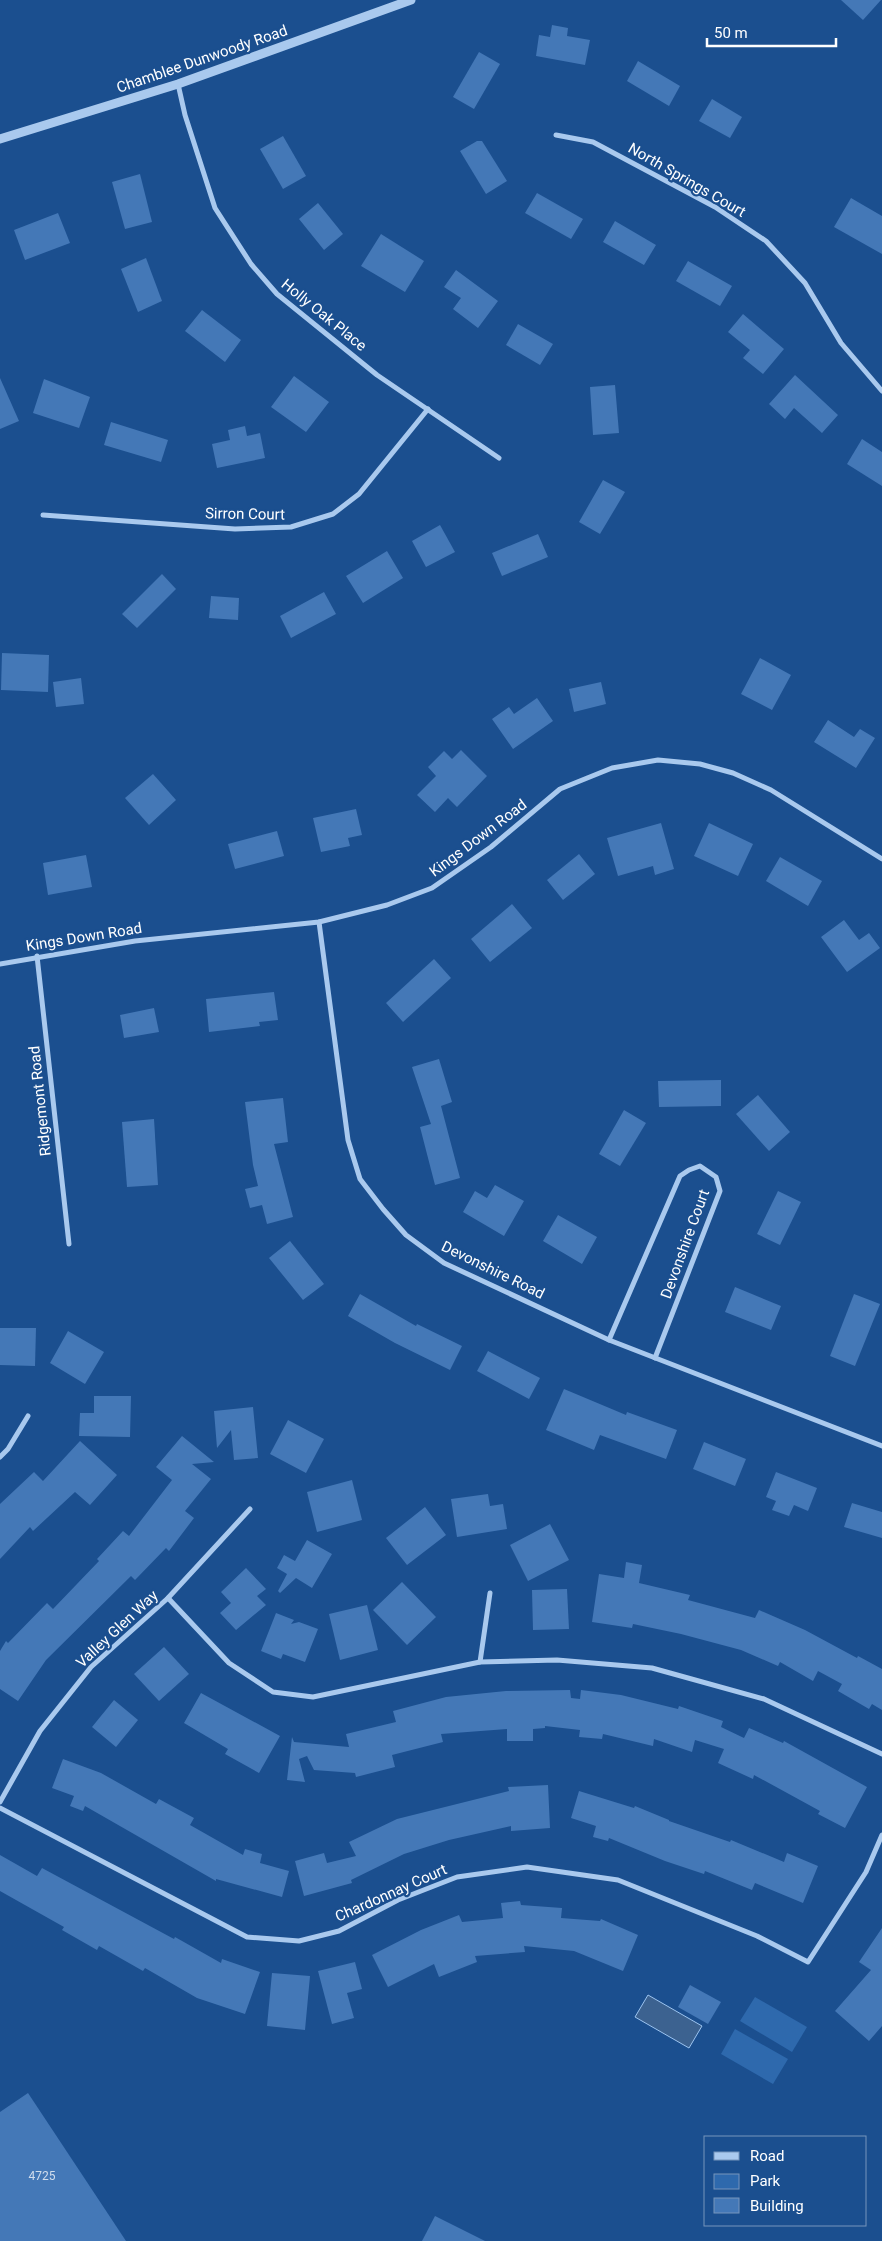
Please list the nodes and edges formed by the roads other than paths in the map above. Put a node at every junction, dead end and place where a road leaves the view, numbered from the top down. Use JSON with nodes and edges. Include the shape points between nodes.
{"nodes":[{"id":1,"x":411,"y":0,"type":"edge"},
{"id":2,"x":178,"y":84,"type":"junction"},
{"id":3,"x":556,"y":134,"type":"dead end"},
{"id":4,"x":0,"y":139,"type":"edge"},
{"id":5,"x":882,"y":391,"type":"edge"},
{"id":6,"x":428,"y":410,"type":"junction"},
{"id":7,"x":499,"y":458,"type":"dead end"},
{"id":8,"x":43,"y":515,"type":"dead end"},
{"id":9,"x":882,"y":859,"type":"edge"},
{"id":10,"x":319,"y":922,"type":"junction"},
{"id":11,"x":37,"y":956,"type":"junction"},
{"id":12,"x":0,"y":964,"type":"edge"},
{"id":13,"x":69,"y":1244,"type":"dead end"},
{"id":14,"x":609,"y":1340,"type":"junction"},
{"id":15,"x":655,"y":1358,"type":"junction"},
{"id":16,"x":28,"y":1416,"type":"dead end"},
{"id":17,"x":882,"y":1446,"type":"edge"},
{"id":18,"x":0,"y":1456,"type":"edge"},
{"id":19,"x":250,"y":1509,"type":"dead end"},
{"id":20,"x":490,"y":1593,"type":"dead end"},
{"id":21,"x":168,"y":1598,"type":"junction"},
{"id":22,"x":480,"y":1662,"type":"junction"},
{"id":23,"x":882,"y":1754,"type":"edge"},
{"id":24,"x":0,"y":1802,"type":"edge"},
{"id":25,"x":0,"y":1808,"type":"edge"},
{"id":26,"x":882,"y":1835,"type":"edge"}],
"edges":[{"from":1,"to":2,"type":"street","name":"Chamblee Dunwoody Road"},
{"from":2,"to":4,"type":"street","name":"Chamblee Dunwoody Road"},
{"from":2,"to":6,"type":"street","name":"Holly Oak Place","via":[[184,115],[215,208],[251,264],[277,294],[377,375]]},
{"from":3,"to":5,"type":"street","name":"North Springs Court","via":[[593,142],[715,207],[766,241],[804,283],[841,344]]},
{"from":6,"to":7,"type":"street","name":"Holly Oak Place"},
{"from":6,"to":8,"type":"street","name":"Sirron Court","via":[[359,494],[333,514],[291,527],[235,529]]},
{"from":9,"to":10,"type":"street","name":"Kings Down Road","via":[[764,786],[734,773],[700,764],[658,760],[612,768],[560,789],[491,847],[432,888],[387,905]]},
{"from":10,"to":11,"type":"street","name":"Kings Down Road","via":[[135,941]]},
{"from":10,"to":14,"type":"street","name":"Devonshire Road","via":[[348,1140],[360,1179],[406,1234],[444,1263]]},
{"from":11,"to":12,"type":"street","name":"Kings Down Road"},
{"from":11,"to":13,"type":"street","name":"Ridgemont Road"},
{"from":14,"to":15,"type":"street","name":"Devonshire Road"},
{"from":14,"to":15,"type":"street","name":"Devonshire Court","via":[[680,1176],[700,1166],[716,1177],[720,1191]]},
{"from":15,"to":17,"type":"street","name":"Devonshire Road"},
{"from":16,"to":18,"type":"street","via":[[8,1449]]},
{"from":19,"to":21,"type":"street","name":"Valley Glen Way"},
{"from":20,"to":22,"type":"street"},
{"from":21,"to":22,"type":"street","via":[[229,1663],[274,1692],[313,1697]]},
{"from":21,"to":24,"type":"street","name":"Valley Glen Way","via":[[91,1667],[40,1731]]},
{"from":22,"to":23,"type":"street","via":[[556,1660],[652,1668],[764,1699]]},
{"from":25,"to":26,"type":"street","name":"Chardonnay Court","via":[[247,1937],[300,1941],[339,1931],[398,1900],[456,1877],[527,1867],[618,1880],[757,1936],[808,1962],[866,1872]]}]}
